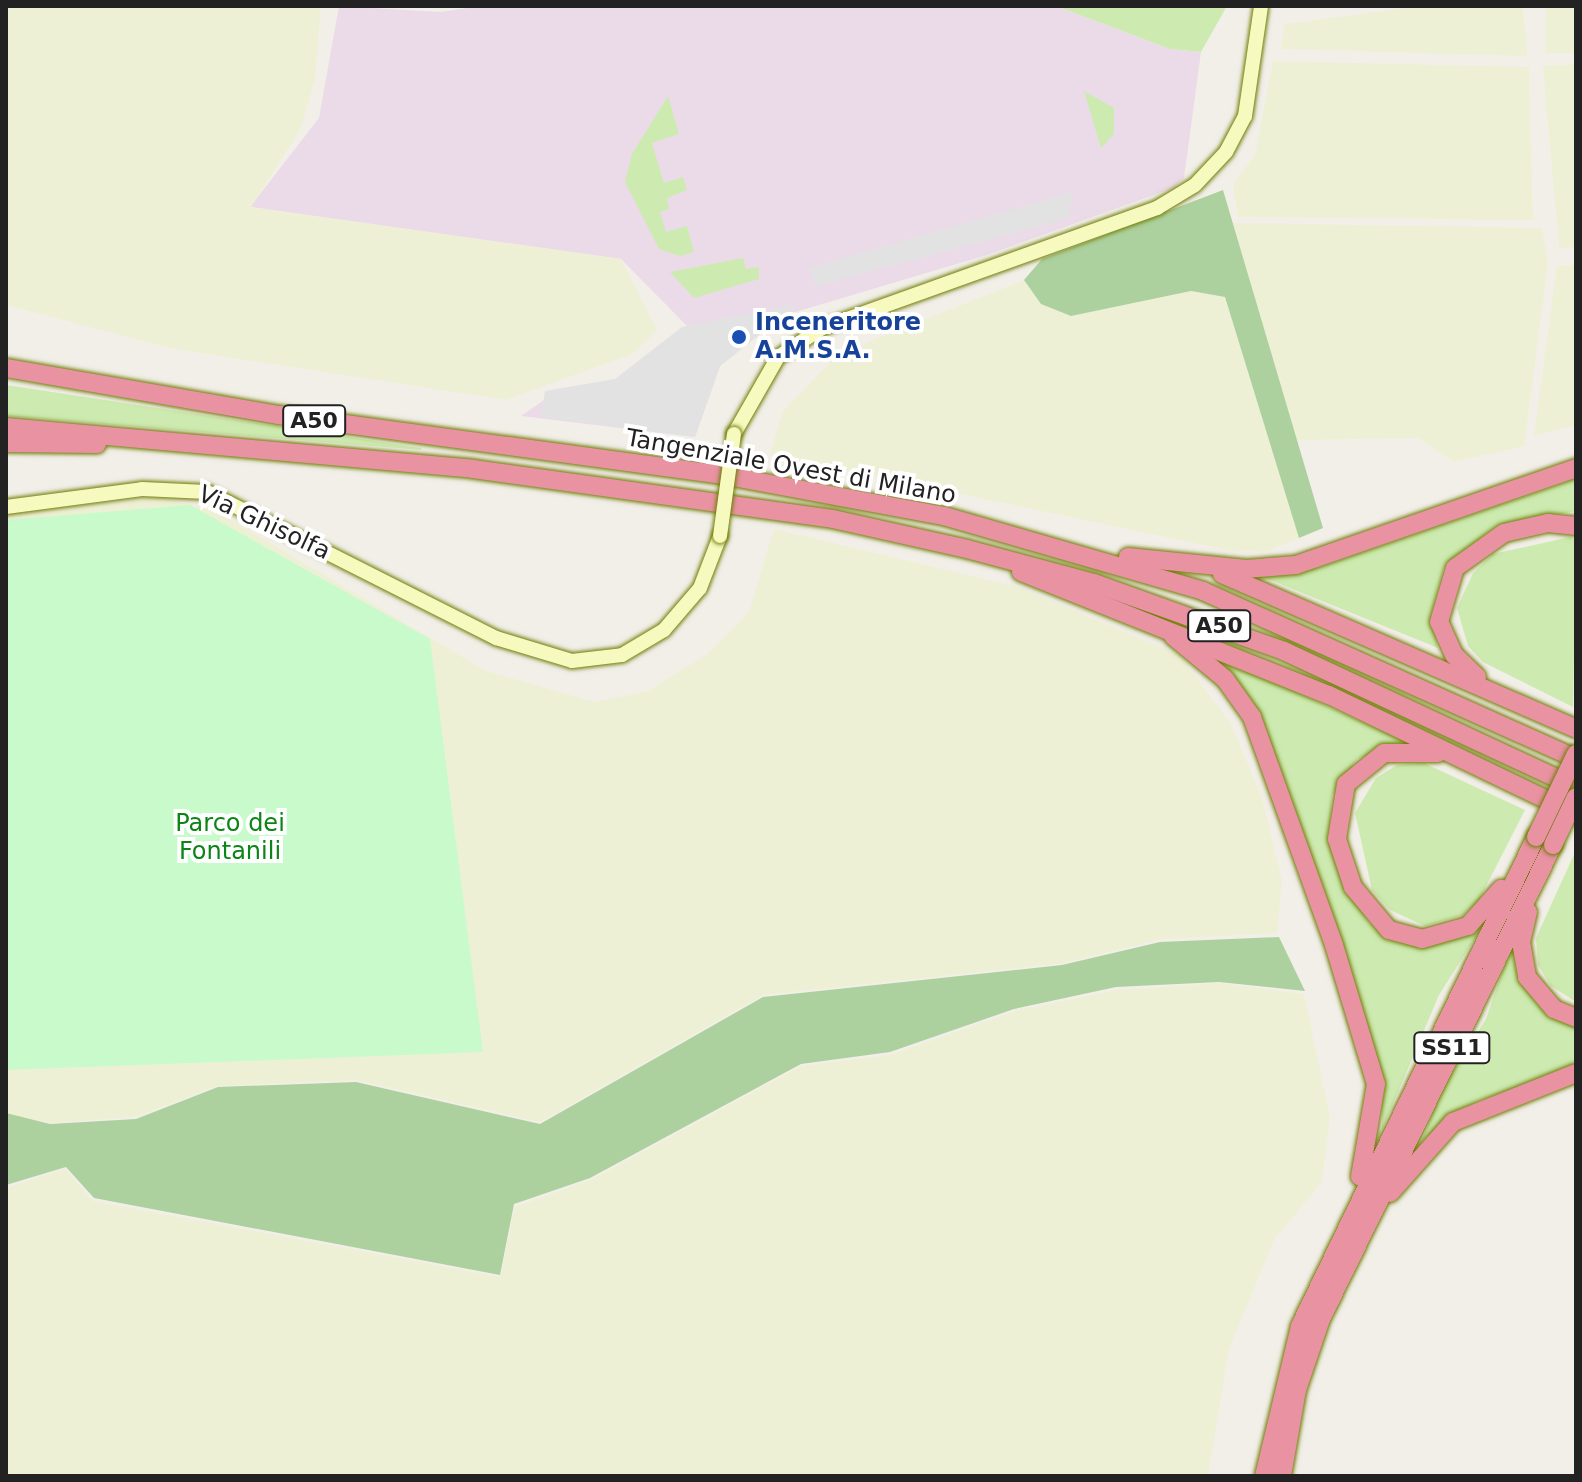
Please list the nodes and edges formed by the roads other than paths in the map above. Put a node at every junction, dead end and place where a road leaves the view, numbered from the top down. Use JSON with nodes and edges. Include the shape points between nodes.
{"nodes":[{"id":1,"x":1261,"y":6,"type":"edge"},
{"id":2,"x":6,"y":368,"type":"edge"},
{"id":3,"x":6,"y":427,"type":"edge"},
{"id":4,"x":164,"y":439,"type":"junction"},
{"id":5,"x":6,"y":443,"type":"edge"},
{"id":6,"x":1576,"y":468,"type":"edge"},
{"id":7,"x":6,"y":507,"type":"edge"},
{"id":8,"x":1576,"y":526,"type":"edge"},
{"id":9,"x":967,"y":549,"type":"junction"},
{"id":10,"x":1085,"y":552,"type":"junction"},
{"id":11,"x":1196,"y":565,"type":"junction"},
{"id":12,"x":1173,"y":636,"type":"junction"},
{"id":13,"x":1488,"y":686,"type":"junction"},
{"id":14,"x":1576,"y":729,"type":"edge"},
{"id":15,"x":1576,"y":756,"type":"edge"},
{"id":16,"x":1455,"y":757,"type":"junction"},
{"id":17,"x":1576,"y":787,"type":"edge"},
{"id":18,"x":1576,"y":797,"type":"edge"},
{"id":19,"x":1576,"y":814,"type":"edge"},
{"id":20,"x":1545,"y":841,"type":"junction"},
{"id":21,"x":1576,"y":1018,"type":"edge"},
{"id":22,"x":1576,"y":1073,"type":"edge"},
{"id":23,"x":1344,"y":1249,"type":"junction"},
{"id":24,"x":1264,"y":1476,"type":"edge"},
{"id":25,"x":1282,"y":1476,"type":"edge"}],
"edges":[{"from":1,"to":7,"type":"street","name":"Via Ghisolfa","bridge":true,"via":[[1245,116],[1226,152],[1195,185],[1157,208],[822,328],[770,367],[734,434],[720,536],[684,611],[622,655],[549,657],[207,492],[154,488]]},
{"from":2,"to":10,"type":"highway","name":"Tangenziale Ovest di Milano","number":"A50","via":[[279,415],[834,494]]},
{"from":3,"to":4,"type":"highway","name":"Tangenziale Ovest di Milano","number":"A50"},
{"from":4,"to":5,"type":"highway"},
{"from":4,"to":9,"type":"highway","name":"Tangenziale Ovest di Milano","number":"A50","via":[[299,448],[637,490],[833,519]]},
{"from":6,"to":11,"type":"highway","via":[[1296,565]]},
{"from":8,"to":13,"type":"highway","via":[[1548,523],[1504,533],[1470,553],[1446,583],[1444,638]]},
{"from":9,"to":12,"type":"highway"},
{"from":9,"to":17,"type":"highway","name":"Tangenziale Ovest di Milano","number":"A50","via":[[1094,583],[1257,640]]},
{"from":10,"to":11,"type":"highway"},
{"from":10,"to":15,"type":"highway","name":"Tangenziale Ovest di Milano","number":"A50","via":[[1292,627]]},
{"from":11,"to":13,"type":"highway"},
{"from":12,"to":16,"type":"highway","via":[[1317,690]]},
{"from":12,"to":23,"type":"highway","via":[[1225,679],[1252,717],[1373,1061],[1372,1136]]},
{"from":13,"to":14,"type":"highway"},
{"from":15,"to":20,"type":"highway","number":"SS11","bridge":true},
{"from":16,"to":19,"type":"highway"},
{"from":16,"to":20,"type":"highway","via":[[1384,753],[1346,784],[1336,817],[1339,852],[1377,920],[1405,937],[1454,933],[1483,913]]},
{"from":18,"to":20,"type":"highway","number":"SS11","bridge":true},
{"from":20,"to":21,"type":"highway","via":[[1524,923],[1522,960],[1537,994]]},
{"from":20,"to":23,"type":"highway","number":"SS11"},
{"from":22,"to":23,"type":"highway","via":[[1453,1122],[1412,1163]]},
{"from":23,"to":24,"type":"highway","number":"SS11","via":[[1283,1374]]},
{"from":23,"to":25,"type":"highway","number":"SS11","via":[[1308,1354]]}]}
